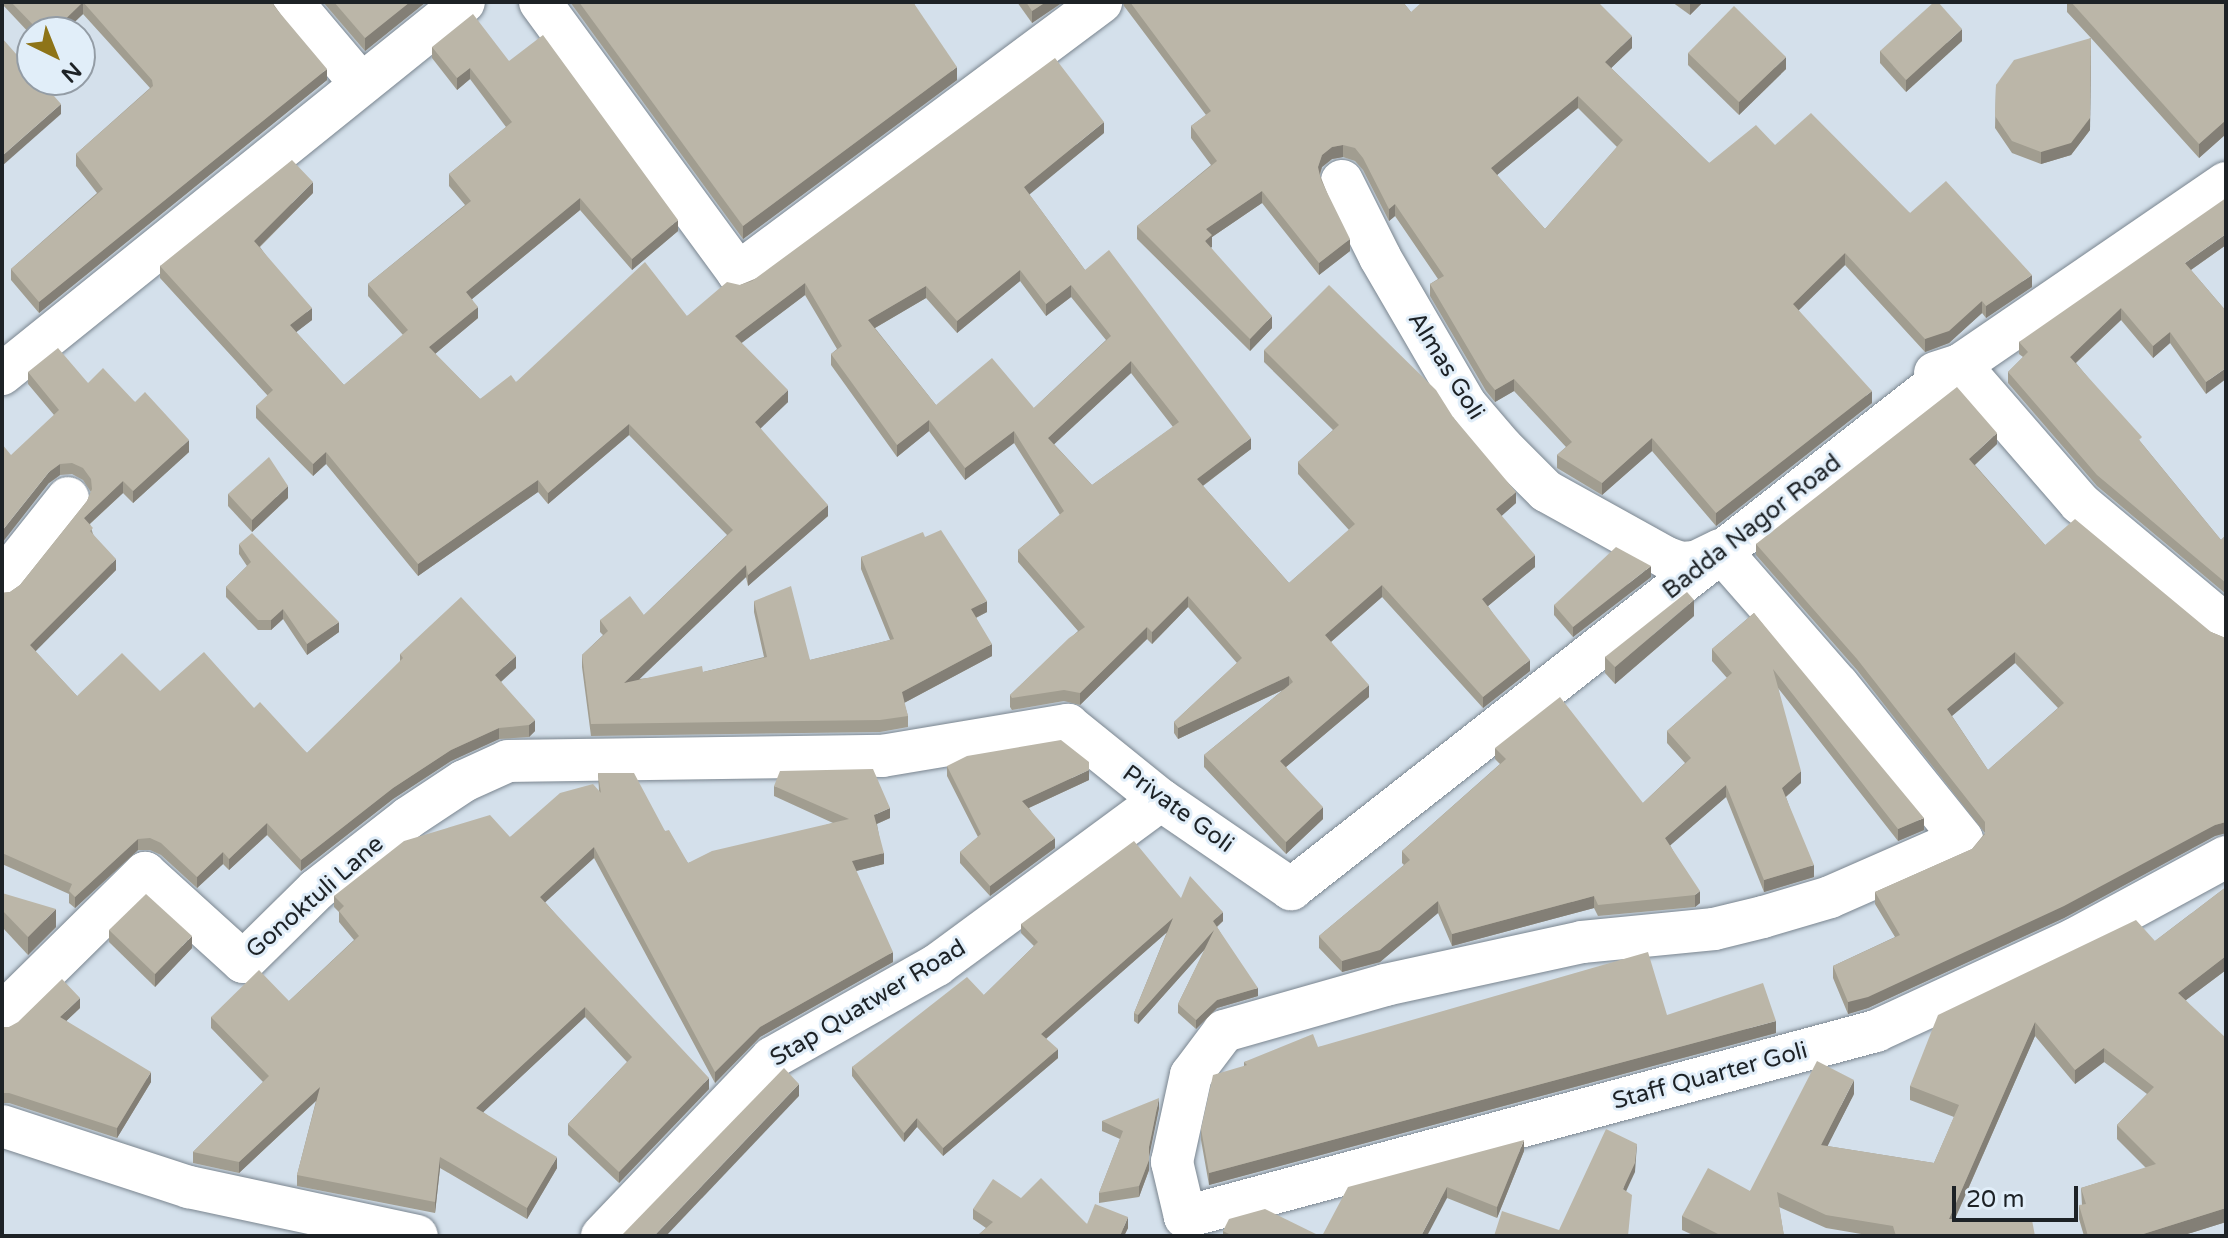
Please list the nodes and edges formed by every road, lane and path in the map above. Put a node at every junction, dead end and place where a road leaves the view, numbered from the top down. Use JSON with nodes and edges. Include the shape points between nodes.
{"nodes":[{"id":1,"x":292,"y":2,"type":"edge"},
{"id":2,"x":464,"y":2,"type":"edge"},
{"id":3,"x":540,"y":2,"type":"edge"},
{"id":4,"x":1101,"y":2,"type":"edge"},
{"id":5,"x":361,"y":84,"type":"junction"},
{"id":6,"x":1342,"y":181,"type":"dead end"},
{"id":7,"x":2226,"y":183,"type":"edge"},
{"id":8,"x":1960,"y":365,"type":"junction"},
{"id":9,"x":2,"y":374,"type":"edge"},
{"id":10,"x":1911,"y":382,"type":"dead end"},
{"id":11,"x":68,"y":498,"type":"dead end"},
{"id":12,"x":1720,"y":550,"type":"junction"},
{"id":13,"x":2,"y":581,"type":"edge"},
{"id":14,"x":2226,"y":625,"type":"edge"},
{"id":15,"x":508,"y":761,"type":"joint"},
{"id":16,"x":1161,"y":800,"type":"junction"},
{"id":17,"x":2226,"y":857,"type":"edge"},
{"id":18,"x":1291,"y":889,"type":"joint"},
{"id":19,"x":2,"y":1014,"type":"edge"},
{"id":20,"x":2,"y":1126,"type":"edge"},
{"id":21,"x":1181,"y":1227,"type":"edge"},
{"id":22,"x":417,"y":1236,"type":"edge"},
{"id":23,"x":602,"y":1236,"type":"edge"}],
"edges":[{"from":1,"to":5,"type":"street"},
{"from":2,"to":5,"type":"street"},
{"from":3,"to":4,"type":"street","via":[[738,273]]},
{"from":5,"to":9,"type":"street"},
{"from":6,"to":12,"type":"street","name":"Almas Goli","via":[[1466,405],[1546,491],[1681,563]]},
{"from":7,"to":8,"type":"street","name":"Badda Nagor Road"},
{"from":8,"to":10,"type":"street"},
{"from":8,"to":12,"type":"street","name":"Badda Nagor Road"},
{"from":8,"to":14,"type":"street","via":[[2080,503]]},
{"from":11,"to":13,"type":"street"},
{"from":12,"to":18,"type":"street","name":"Badda Nagor Road"},
{"from":12,"to":21,"type":"street","via":[[1962,839],[1830,897],[1763,917],[1714,929],[1582,942],[1385,985],[1224,1031],[1191,1075],[1172,1162]]},
{"from":15,"to":16,"type":"street","name":"Private Goli","via":[[882,756],[1068,725]]},
{"from":15,"to":19,"type":"street","name":"Gonoktuli Lane","via":[[464,781],[408,818],[316,890],[243,962],[145,873]]},
{"from":16,"to":18,"type":"street","name":"Private Goli"},
{"from":16,"to":23,"type":"street","name":"Stap Quatwer Road","via":[[937,965],[772,1058]]},
{"from":17,"to":21,"type":"street","name":"Staff Quarter Goli","via":[[2075,939],[1876,1031]]},
{"from":20,"to":22,"type":"street","via":[[189,1187]]}]}
